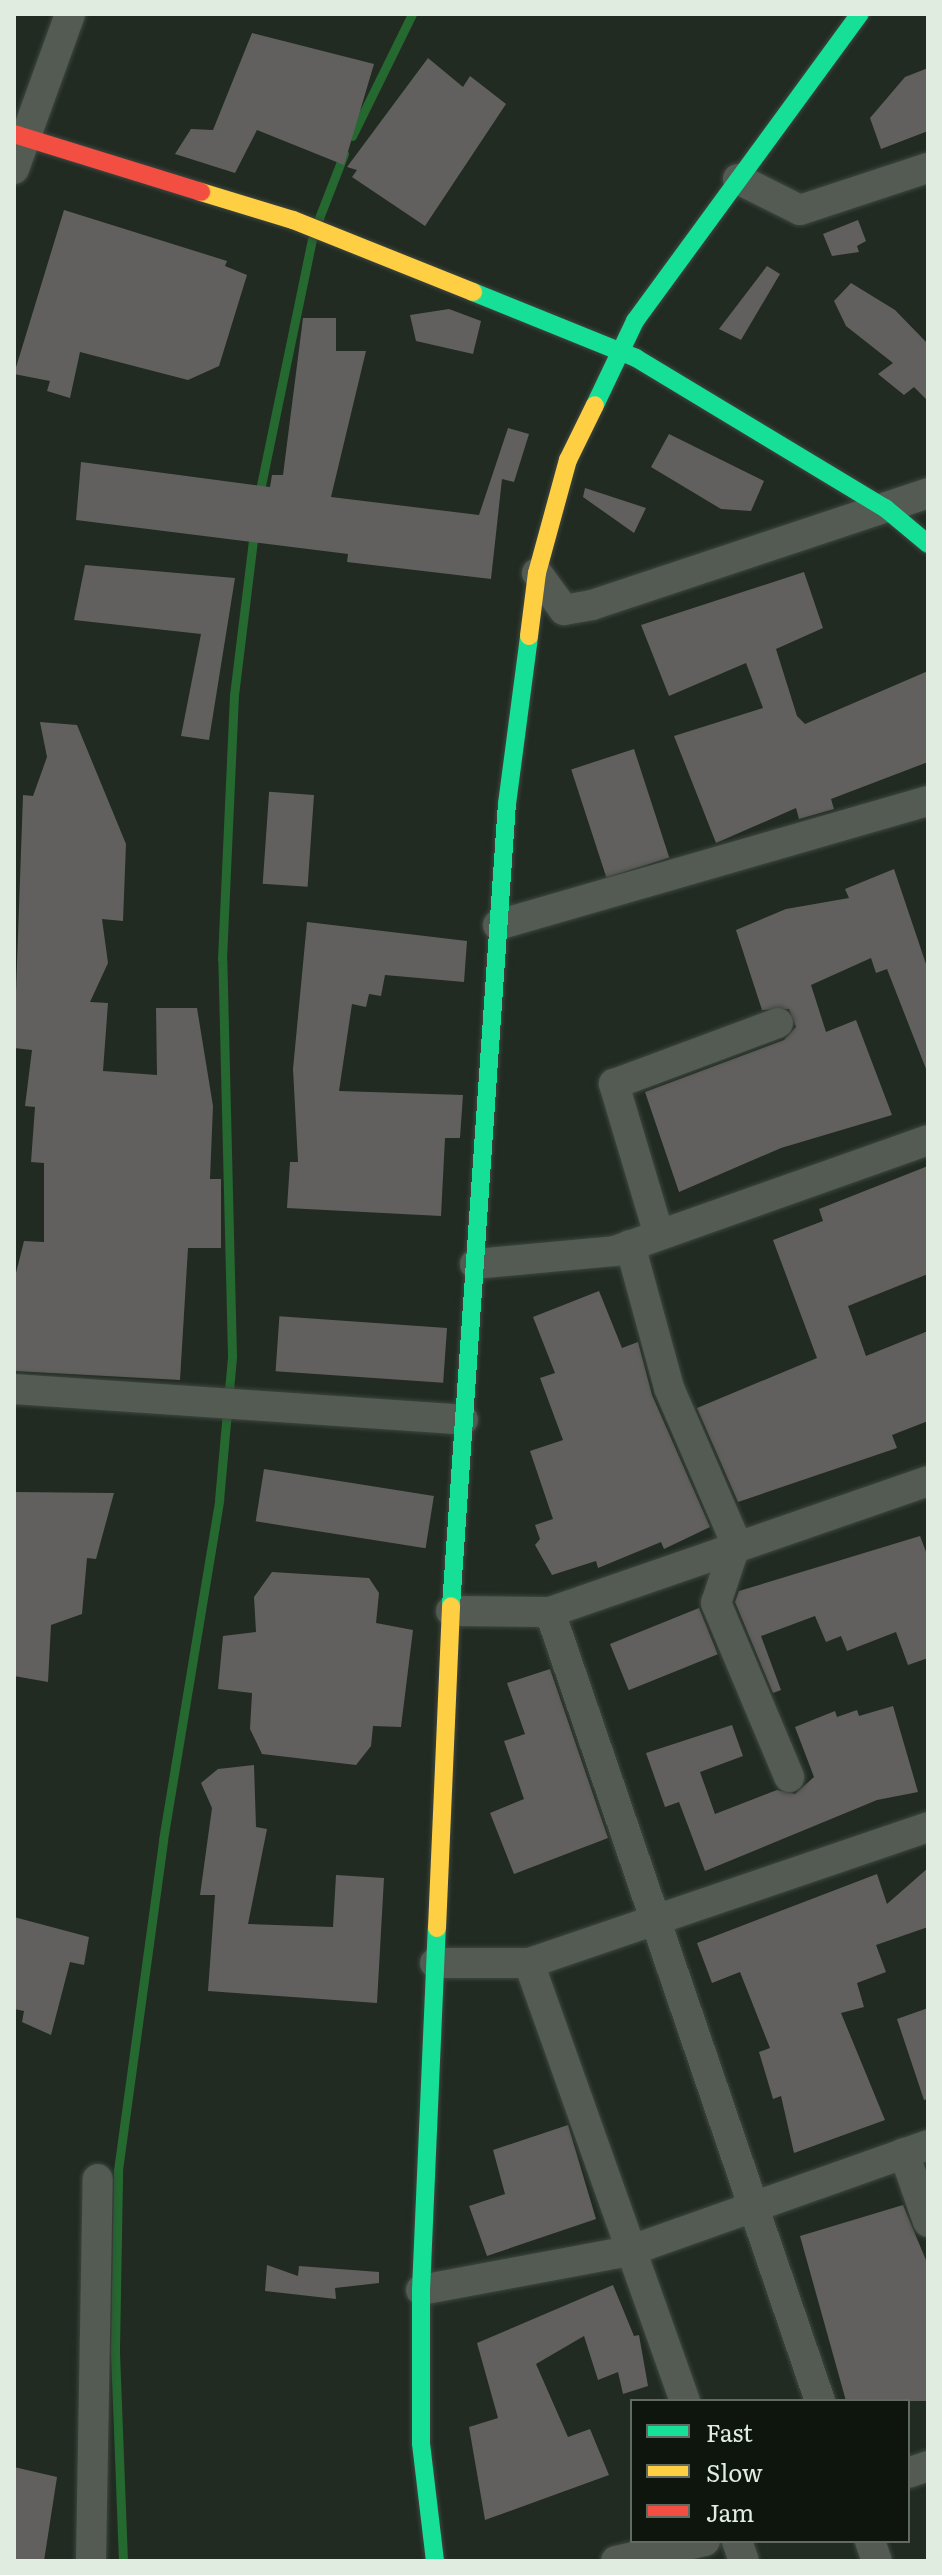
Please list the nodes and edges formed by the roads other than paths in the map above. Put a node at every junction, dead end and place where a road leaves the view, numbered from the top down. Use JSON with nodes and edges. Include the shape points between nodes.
{"nodes":[{"id":1,"x":70,"y":14,"type":"edge"},
{"id":2,"x":860,"y":14,"type":"edge"},
{"id":3,"x":19,"y":135,"type":"edge"},
{"id":4,"x":928,"y":168,"type":"edge"},
{"id":5,"x":14,"y":169,"type":"edge"},
{"id":6,"x":738,"y":179,"type":"junction"},
{"id":7,"x":618,"y":352,"type":"junction"},
{"id":8,"x":928,"y":493,"type":"edge"},
{"id":9,"x":885,"y":508,"type":"junction"},
{"id":10,"x":928,"y":544,"type":"edge"},
{"id":11,"x":537,"y":573,"type":"junction"},
{"id":12,"x":928,"y":801,"type":"edge"},
{"id":13,"x":498,"y":925,"type":"junction"},
{"id":14,"x":778,"y":1023,"type":"dead end"},
{"id":15,"x":928,"y":1140,"type":"edge"},
{"id":16,"x":659,"y":1235,"type":"junction"},
{"id":17,"x":630,"y":1245,"type":"junction"},
{"id":18,"x":475,"y":1264,"type":"junction"},
{"id":19,"x":14,"y":1389,"type":"edge"},
{"id":20,"x":463,"y":1420,"type":"junction"},
{"id":21,"x":928,"y":1481,"type":"edge"},
{"id":22,"x":736,"y":1543,"type":"junction"},
{"id":23,"x":451,"y":1611,"type":"junction"},
{"id":24,"x":550,"y":1612,"type":"junction"},
{"id":25,"x":789,"y":1777,"type":"dead end"},
{"id":26,"x":928,"y":1827,"type":"edge"},
{"id":27,"x":656,"y":1920,"type":"junction"},
{"id":28,"x":435,"y":1963,"type":"junction"},
{"id":29,"x":529,"y":1963,"type":"junction"},
{"id":30,"x":916,"y":2149,"type":"edge"},
{"id":31,"x":98,"y":2179,"type":"dead end"},
{"id":32,"x":752,"y":2206,"type":"junction"},
{"id":33,"x":928,"y":2222,"type":"edge"},
{"id":34,"x":629,"y":2251,"type":"junction"},
{"id":35,"x":421,"y":2290,"type":"junction"},
{"id":36,"x":684,"y":2399,"type":"edge"},
{"id":37,"x":819,"y":2399,"type":"edge"},
{"id":38,"x":696,"y":2543,"type":"edge"},
{"id":39,"x":91,"y":2561,"type":"edge"},
{"id":40,"x":435,"y":2561,"type":"edge"},
{"id":41,"x":616,"y":2561,"type":"edge"}],
"edges":[{"from":1,"to":3,"type":"street"},
{"from":2,"to":6,"type":"street"},
{"from":3,"to":5,"type":"street"},
{"from":3,"to":7,"type":"street","via":[[293,220]]},
{"from":4,"to":6,"type":"street","via":[[800,210]]},
{"from":6,"to":7,"type":"street"},
{"from":7,"to":9,"type":"street"},
{"from":7,"to":11,"type":"street","via":[[568,460]]},
{"from":8,"to":9,"type":"street"},
{"from":9,"to":10,"type":"street"},
{"from":9,"to":11,"type":"street","via":[[592,605],[564,610]]},
{"from":11,"to":13,"type":"street","via":[[507,804]]},
{"from":12,"to":13,"type":"street"},
{"from":13,"to":18,"type":"street"},
{"from":14,"to":16,"type":"street","via":[[614,1084]]},
{"from":15,"to":16,"type":"street"},
{"from":16,"to":17,"type":"street"},
{"from":17,"to":18,"type":"street"},
{"from":17,"to":22,"type":"street","via":[[669,1388]]},
{"from":18,"to":20,"type":"street"},
{"from":19,"to":20,"type":"street"},
{"from":20,"to":23,"type":"street"},
{"from":21,"to":22,"type":"street"},
{"from":22,"to":24,"type":"street"},
{"from":22,"to":25,"type":"street","via":[[716,1603]]},
{"from":23,"to":24,"type":"street"},
{"from":23,"to":28,"type":"street"},
{"from":24,"to":27,"type":"street"},
{"from":26,"to":27,"type":"street"},
{"from":27,"to":29,"type":"street"},
{"from":27,"to":32,"type":"street"},
{"from":28,"to":29,"type":"street"},
{"from":28,"to":35,"type":"street"},
{"from":29,"to":34,"type":"street"},
{"from":30,"to":32,"type":"street"},
{"from":30,"to":33,"type":"street"},
{"from":31,"to":39,"type":"street"},
{"from":32,"to":34,"type":"street"},
{"from":32,"to":37,"type":"street"},
{"from":34,"to":35,"type":"street"},
{"from":34,"to":36,"type":"street"},
{"from":35,"to":40,"type":"street","via":[[421,2443]]},
{"from":38,"to":41,"type":"street"}]}
